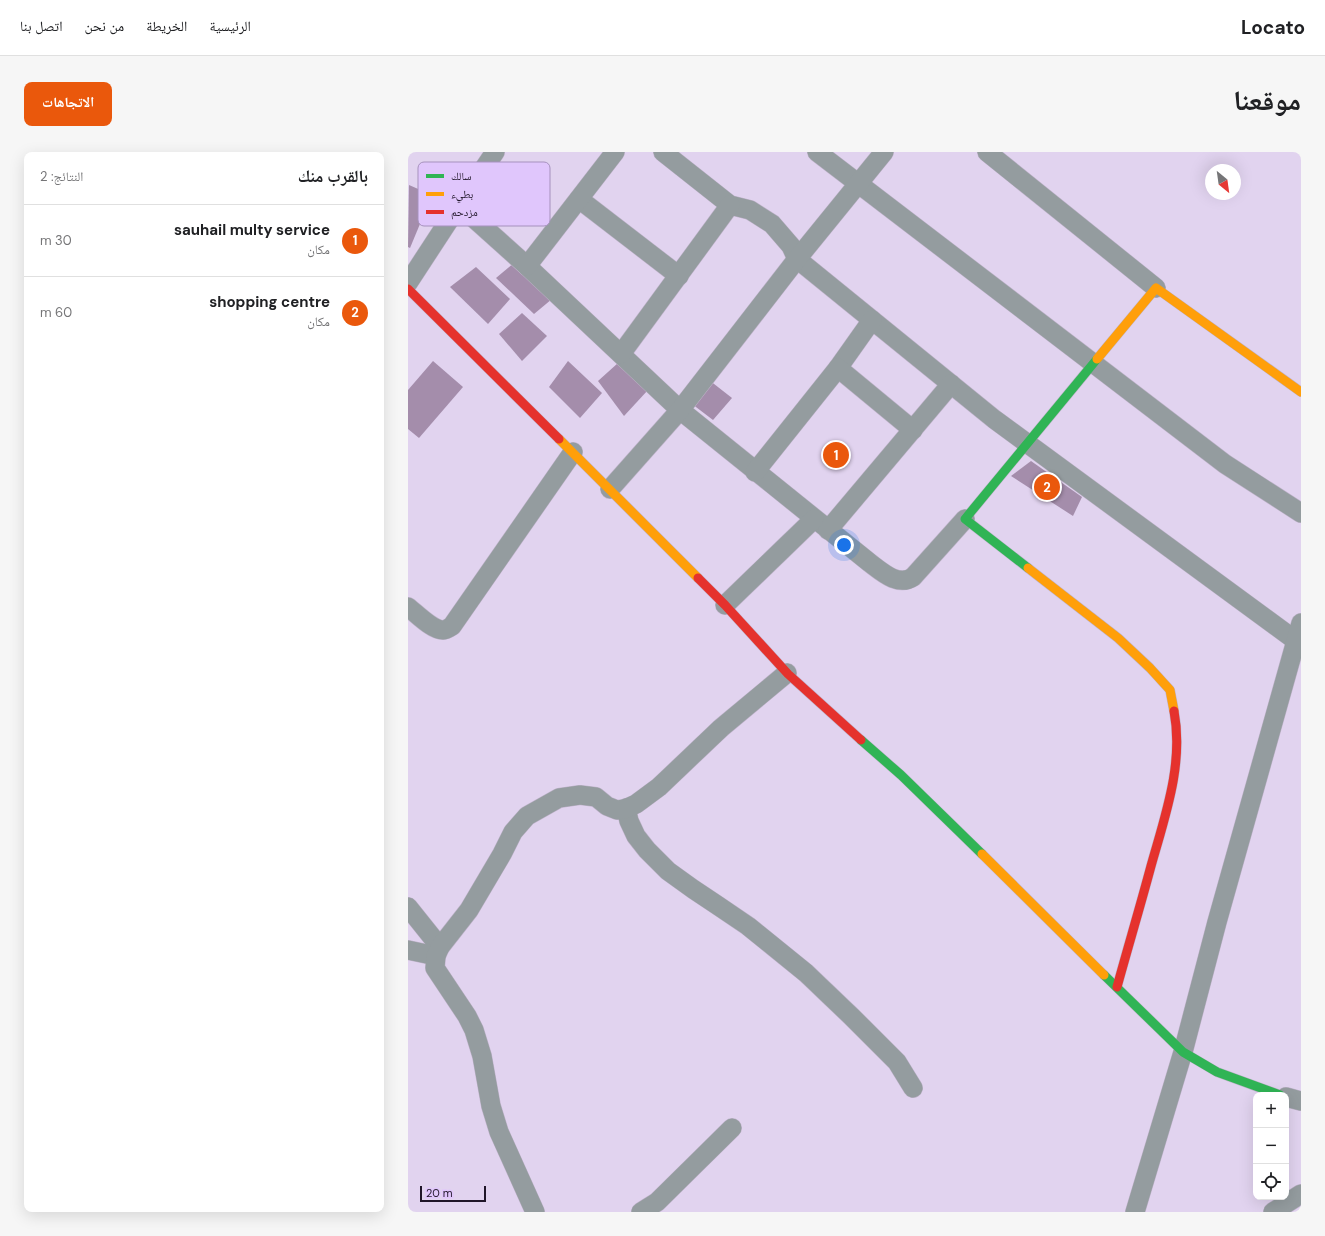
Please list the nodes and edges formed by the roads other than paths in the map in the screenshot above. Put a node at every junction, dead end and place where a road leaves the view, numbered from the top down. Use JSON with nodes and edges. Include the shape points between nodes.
{"nodes":[{"id":1,"x":495,"y":152,"type":"edge"},
{"id":2,"x":615,"y":152,"type":"edge"},
{"id":3,"x":663,"y":152,"type":"edge"},
{"id":4,"x":817,"y":152,"type":"edge"},
{"id":5,"x":884,"y":152,"type":"edge"},
{"id":6,"x":987,"y":152,"type":"edge"},
{"id":7,"x":488,"y":162,"type":"edge"},
{"id":8,"x":858,"y":184,"type":"junction"},
{"id":9,"x":579,"y":199,"type":"junction"},
{"id":10,"x":730,"y":206,"type":"junction"},
{"id":11,"x":446,"y":226,"type":"edge"},
{"id":12,"x":482,"y":226,"type":"edge"},
{"id":13,"x":797,"y":259,"type":"junction"},
{"id":14,"x":527,"y":266,"type":"junction"},
{"id":15,"x":679,"y":276,"type":"junction"},
{"id":16,"x":408,"y":288,"type":"edge"},
{"id":17,"x":1156,"y":288,"type":"junction"},
{"id":18,"x":872,"y":320,"type":"junction"},
{"id":19,"x":621,"y":354,"type":"junction"},
{"id":20,"x":1093,"y":363,"type":"junction"},
{"id":21,"x":838,"y":368,"type":"junction"},
{"id":22,"x":951,"y":384,"type":"junction"},
{"id":23,"x":1301,"y":392,"type":"edge"},
{"id":24,"x":680,"y":410,"type":"junction"},
{"id":25,"x":913,"y":430,"type":"junction"},
{"id":26,"x":1027,"y":443,"type":"junction"},
{"id":27,"x":573,"y":452,"type":"junction"},
{"id":28,"x":755,"y":472,"type":"junction"},
{"id":29,"x":610,"y":489,"type":"junction"},
{"id":30,"x":1301,"y":513,"type":"edge"},
{"id":31,"x":965,"y":519,"type":"junction"},
{"id":32,"x":821,"y":525,"type":"junction"},
{"id":33,"x":725,"y":606,"type":"junction"},
{"id":34,"x":408,"y":607,"type":"edge"},
{"id":35,"x":1298,"y":631,"type":"edge"},
{"id":36,"x":787,"y":673,"type":"junction"},
{"id":37,"x":626,"y":808,"type":"junction"},
{"id":38,"x":408,"y":907,"type":"edge"},
{"id":39,"x":408,"y":950,"type":"edge"},
{"id":40,"x":438,"y":951,"type":"junction"},
{"id":41,"x":1117,"y":987,"type":"junction"},
{"id":42,"x":1182,"y":1052,"type":"junction"},
{"id":43,"x":913,"y":1088,"type":"dead end"},
{"id":44,"x":1272,"y":1092,"type":"edge"},
{"id":45,"x":1289,"y":1098,"type":"edge"},
{"id":46,"x":1301,"y":1101,"type":"edge"},
{"id":47,"x":732,"y":1128,"type":"dead end"},
{"id":48,"x":1301,"y":1194,"type":"edge"},
{"id":49,"x":535,"y":1212,"type":"edge"},
{"id":50,"x":641,"y":1212,"type":"edge"},
{"id":51,"x":1135,"y":1212,"type":"edge"},
{"id":52,"x":1273,"y":1212,"type":"edge"}],
"edges":[{"from":1,"to":7,"type":"street"},
{"from":2,"to":9,"type":"street"},
{"from":3,"to":10,"type":"street"},
{"from":4,"to":8,"type":"street"},
{"from":5,"to":8,"type":"street"},
{"from":6,"to":17,"type":"street"},
{"from":8,"to":13,"type":"street"},
{"from":8,"to":20,"type":"street"},
{"from":9,"to":14,"type":"street"},
{"from":9,"to":15,"type":"street"},
{"from":10,"to":13,"type":"street","via":[[750,210],[772,224],[791,246]]},
{"from":10,"to":15,"type":"street"},
{"from":11,"to":16,"type":"street"},
{"from":12,"to":14,"type":"street"},
{"from":13,"to":18,"type":"street"},
{"from":13,"to":24,"type":"street"},
{"from":14,"to":19,"type":"street"},
{"from":15,"to":19,"type":"street"},
{"from":16,"to":27,"type":"street"},
{"from":17,"to":20,"type":"street"},
{"from":17,"to":23,"type":"street"},
{"from":18,"to":21,"type":"street"},
{"from":18,"to":22,"type":"street"},
{"from":19,"to":24,"type":"street"},
{"from":20,"to":26,"type":"street"},
{"from":20,"to":30,"type":"street","via":[[1225,464]]},
{"from":21,"to":25,"type":"street"},
{"from":21,"to":28,"type":"street"},
{"from":22,"to":25,"type":"street"},
{"from":22,"to":26,"type":"street"},
{"from":24,"to":28,"type":"street"},
{"from":24,"to":29,"type":"street"},
{"from":25,"to":32,"type":"street"},
{"from":26,"to":31,"type":"street"},
{"from":26,"to":35,"type":"street"},
{"from":27,"to":29,"type":"street"},
{"from":27,"to":34,"type":"street","via":[[452,626],[444,630],[438,629]]},
{"from":28,"to":32,"type":"street"},
{"from":29,"to":33,"type":"street"},
{"from":31,"to":32,"type":"street","via":[[914,577],[905,580],[889,576]]},
{"from":31,"to":41,"type":"street","via":[[1118,638],[1170,690],[1177,728],[1171,795]]},
{"from":32,"to":33,"type":"street"},
{"from":33,"to":36,"type":"street"},
{"from":35,"to":42,"type":"street"},
{"from":36,"to":37,"type":"street","via":[[721,728],[659,787]]},
{"from":36,"to":41,"type":"street","via":[[901,775]]},
{"from":37,"to":40,"type":"street","via":[[617,810],[596,797],[580,795],[559,798],[528,816],[513,832],[469,910]]},
{"from":37,"to":43,"type":"street","via":[[636,836],[663,866],[748,926],[806,973],[897,1062]]},
{"from":38,"to":40,"type":"street"},
{"from":39,"to":40,"type":"street"},
{"from":40,"to":49,"type":"street","via":[[435,968],[474,1030],[499,1132]]},
{"from":41,"to":42,"type":"street"},
{"from":42,"to":44,"type":"street","via":[[1217,1072]]},
{"from":42,"to":51,"type":"street"},
{"from":45,"to":46,"type":"street"},
{"from":47,"to":50,"type":"street","via":[[656,1202]]},
{"from":48,"to":52,"type":"street"}]}
